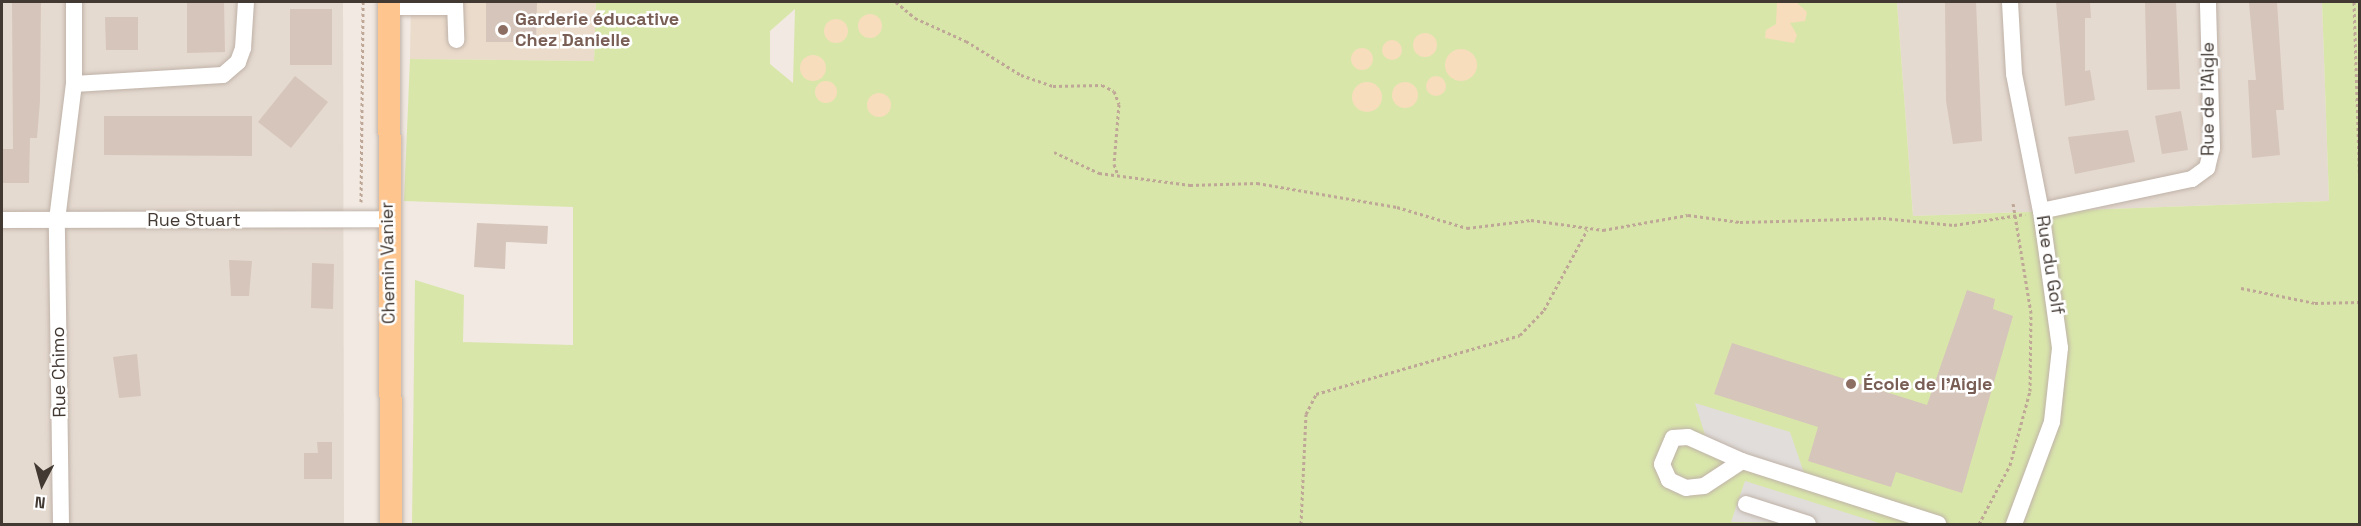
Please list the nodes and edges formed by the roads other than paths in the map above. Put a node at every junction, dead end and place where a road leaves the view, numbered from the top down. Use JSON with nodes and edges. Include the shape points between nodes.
{"nodes":[{"id":1,"x":74,"y":2,"type":"edge"},
{"id":2,"x":246,"y":2,"type":"edge"},
{"id":3,"x":2010,"y":2,"type":"edge"},
{"id":4,"x":2208,"y":2,"type":"edge"},
{"id":5,"x":389,"y":4,"type":"edge"},
{"id":6,"x":455,"y":4,"type":"edge"},
{"id":7,"x":456,"y":40,"type":"dead end"},
{"id":8,"x":74,"y":84,"type":"junction"},
{"id":9,"x":2042,"y":211,"type":"junction"},
{"id":10,"x":387,"y":219,"type":"junction"},
{"id":11,"x":2,"y":220,"type":"edge"},
{"id":12,"x":57,"y":220,"type":"junction"},
{"id":13,"x":1742,"y":461,"type":"dead end"},
{"id":14,"x":1746,"y":504,"type":"dead end"},
{"id":15,"x":61,"y":525,"type":"edge"},
{"id":16,"x":391,"y":525,"type":"edge"},
{"id":17,"x":1808,"y":525,"type":"edge"},
{"id":18,"x":1938,"y":525,"type":"edge"},
{"id":19,"x":2014,"y":525,"type":"edge"}],
"edges":[{"from":1,"to":8,"type":"street","name":"Rue Chimo"},
{"from":2,"to":8,"type":"street","via":[[243,48],[238,62],[223,75]]},
{"from":3,"to":9,"type":"street","name":"Rue du Golf","via":[[2017,94]]},
{"from":4,"to":9,"type":"street","name":"Rue de l'Aigle","via":[[2212,148],[2207,168],[2192,179]]},
{"from":5,"to":6,"type":"street"},
{"from":5,"to":10,"type":"main road","name":"Chemin Vanier"},
{"from":6,"to":7,"type":"street"},
{"from":8,"to":12,"type":"street","name":"Rue Chimo"},
{"from":9,"to":19,"type":"street","name":"Rue du Golf","via":[[2059,324],[2059,373],[2052,422]]},
{"from":10,"to":12,"type":"street","name":"Rue Stuart"},
{"from":10,"to":16,"type":"main road","name":"Chemin Vanier"},
{"from":11,"to":12,"type":"street","name":"Rue Stuart"},
{"from":12,"to":15,"type":"street","name":"Rue Chimo"},
{"from":13,"to":18,"type":"street"},
{"from":14,"to":17,"type":"street"}]}
